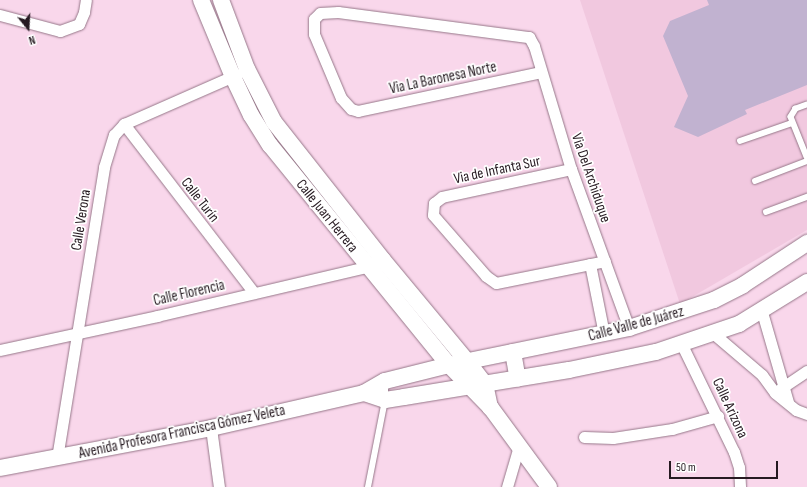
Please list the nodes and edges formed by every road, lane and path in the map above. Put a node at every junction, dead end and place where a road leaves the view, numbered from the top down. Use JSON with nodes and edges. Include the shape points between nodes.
{"nodes":[{"id":1,"x":86,"y":0,"type":"edge"},
{"id":2,"x":201,"y":0,"type":"edge"},
{"id":3,"x":221,"y":0,"type":"edge"},
{"id":4,"x":0,"y":15,"type":"edge"},
{"id":5,"x":248,"y":68,"type":"junction"},
{"id":6,"x":541,"y":72,"type":"junction"},
{"id":7,"x":233,"y":77,"type":"junction"},
{"id":8,"x":807,"y":105,"type":"edge"},
{"id":9,"x":351,"y":109,"type":"joint"},
{"id":10,"x":792,"y":123,"type":"junction"},
{"id":11,"x":124,"y":124,"type":"junction"},
{"id":12,"x":740,"y":141,"type":"dead end"},
{"id":13,"x":807,"y":157,"type":"edge"},
{"id":14,"x":807,"y":161,"type":"edge"},
{"id":15,"x":571,"y":170,"type":"junction"},
{"id":16,"x":755,"y":181,"type":"dead end"},
{"id":17,"x":807,"y":197,"type":"edge"},
{"id":18,"x":766,"y":212,"type":"dead end"},
{"id":19,"x":807,"y":243,"type":"edge"},
{"id":20,"x":605,"y":261,"type":"junction"},
{"id":21,"x":376,"y":264,"type":"junction"},
{"id":22,"x":590,"y":264,"type":"junction"},
{"id":23,"x":807,"y":282,"type":"edge"},
{"id":24,"x":254,"y":294,"type":"junction"},
{"id":25,"x":762,"y":312,"type":"junction"},
{"id":26,"x":629,"y":328,"type":"junction"},
{"id":27,"x":78,"y":333,"type":"junction"},
{"id":28,"x":604,"y":334,"type":"junction"},
{"id":29,"x":714,"y":334,"type":"junction"},
{"id":30,"x":682,"y":345,"type":"junction"},
{"id":31,"x":0,"y":350,"type":"edge"},
{"id":32,"x":513,"y":352,"type":"junction"},
{"id":33,"x":467,"y":361,"type":"junction"},
{"id":34,"x":449,"y":365,"type":"junction"},
{"id":35,"x":807,"y":371,"type":"edge"},
{"id":36,"x":518,"y":379,"type":"junction"},
{"id":37,"x":385,"y":381,"type":"junction"},
{"id":38,"x":478,"y":386,"type":"junction"},
{"id":39,"x":785,"y":386,"type":"junction"},
{"id":40,"x":364,"y":393,"type":"junction"},
{"id":41,"x":775,"y":393,"type":"junction"},
{"id":42,"x":385,"y":400,"type":"junction"},
{"id":43,"x":788,"y":402,"type":"junction"},
{"id":44,"x":807,"y":414,"type":"edge"},
{"id":45,"x":718,"y":416,"type":"junction"},
{"id":46,"x":211,"y":428,"type":"junction"},
{"id":47,"x":584,"y":437,"type":"dead end"},
{"id":48,"x":519,"y":446,"type":"junction"},
{"id":49,"x":57,"y":458,"type":"junction"},
{"id":50,"x":0,"y":468,"type":"edge"},
{"id":51,"x":219,"y":487,"type":"edge"},
{"id":52,"x":368,"y":487,"type":"edge"},
{"id":53,"x":507,"y":487,"type":"edge"},
{"id":54,"x":549,"y":487,"type":"edge"},
{"id":55,"x":740,"y":487,"type":"edge"}],
"edges":[{"from":1,"to":4,"type":"street","via":[[78,24],[60,31]]},
{"from":2,"to":7,"type":"street","name":"Calle Juan Herrera"},
{"from":3,"to":5,"type":"street","name":"Calle Juan Herrera"},
{"from":5,"to":7,"type":"street"},
{"from":5,"to":21,"type":"street","name":"Calle Juan Herrera","via":[[280,131]]},
{"from":6,"to":9,"type":"street","name":"Via La Baronesa Norte","via":[[365,111]]},
{"from":6,"to":9,"type":"street","name":"Via Del Archiduque","via":[[529,37],[338,12],[320,13],[312,25],[317,42],[341,98]]},
{"from":6,"to":15,"type":"street","name":"Via Del Archiduque"},
{"from":7,"to":11,"type":"street"},
{"from":7,"to":21,"type":"street","name":"Calle Juan Herrera","via":[[251,115],[270,145]]},
{"from":8,"to":10,"type":"lane","via":[[792,112]]},
{"from":10,"to":12,"type":"lane"},
{"from":10,"to":13,"type":"lane"},
{"from":11,"to":24,"type":"street","name":"Calle Turín"},
{"from":11,"to":27,"type":"street","name":"Calle Verona","via":[[114,135],[104,167]]},
{"from":14,"to":16,"type":"lane"},
{"from":15,"to":20,"type":"street","name":"Via Del Archiduque"},
{"from":15,"to":22,"type":"street","name":"Via de Infanta Sur","via":[[442,197],[432,207],[436,219],[486,276],[496,283]]},
{"from":17,"to":18,"type":"lane"},
{"from":19,"to":26,"type":"street","name":"Calle Valle de Juárez","via":[[743,285],[714,300]]},
{"from":20,"to":22,"type":"street"},
{"from":20,"to":26,"type":"street","name":"Via Del Archiduque"},
{"from":21,"to":24,"type":"street","name":"Calle Florencia"},
{"from":21,"to":33,"type":"street","name":"Calle Juan Herrera"},
{"from":21,"to":34,"type":"street","name":"Calle Juan Herrera"},
{"from":22,"to":28,"type":"street"},
{"from":23,"to":25,"type":"street","name":"Calle Valle de Juárez"},
{"from":24,"to":27,"type":"street","name":"Calle Florencia"},
{"from":25,"to":29,"type":"street","name":"Calle Valle de Juárez"},
{"from":25,"to":39,"type":"street"},
{"from":26,"to":28,"type":"street","name":"Calle Valle de Juárez"},
{"from":27,"to":31,"type":"street","name":"Calle Florencia"},
{"from":27,"to":49,"type":"street","name":"Calle Verona"},
{"from":28,"to":32,"type":"street","name":"Calle Valle de Juárez"},
{"from":29,"to":30,"type":"street","name":"Calle Valle de Juárez"},
{"from":29,"to":41,"type":"street","via":[[762,376]]},
{"from":30,"to":36,"type":"street","name":"Calle Valle de Juárez"},
{"from":30,"to":45,"type":"street","name":"Calle Arizona"},
{"from":32,"to":33,"type":"street","name":"Calle Valle de Juárez"},
{"from":32,"to":36,"type":"street"},
{"from":33,"to":34,"type":"street","name":"Calle Valle de Juárez"},
{"from":33,"to":38,"type":"street","name":"Calle Juan Herrera"},
{"from":34,"to":37,"type":"street","name":"Avenida Profesora Francisca Gómez Veleta"},
{"from":34,"to":38,"type":"street","name":"Calle Juan Herrera"},
{"from":35,"to":39,"type":"street"},
{"from":36,"to":38,"type":"street","name":"Calle Valle de Juárez"},
{"from":37,"to":40,"type":"street","name":"Avenida Profesora Francisca Gómez Veleta"},
{"from":37,"to":42,"type":"lane"},
{"from":38,"to":42,"type":"street"},
{"from":38,"to":48,"type":"street","name":"Calle Juan Herrera"},
{"from":39,"to":41,"type":"street"},
{"from":39,"to":43,"type":"street"},
{"from":40,"to":42,"type":"street"},
{"from":40,"to":46,"type":"street","name":"Avenida Profesora Francisca Gómez Veleta"},
{"from":41,"to":43,"type":"street"},
{"from":42,"to":52,"type":"lane"},
{"from":43,"to":44,"type":"street","via":[[796,410]]},
{"from":45,"to":47,"type":"street","via":[[672,429],[613,438]]},
{"from":45,"to":55,"type":"street","name":"Calle Arizona","via":[[739,467]]},
{"from":46,"to":49,"type":"street","name":"Avenida Profesora Francisca Gómez Veleta"},
{"from":46,"to":51,"type":"street"},
{"from":48,"to":53,"type":"street"},
{"from":48,"to":54,"type":"street","name":"Calle Juan Herrera"},
{"from":49,"to":50,"type":"street","name":"Avenida Profesora Francisca Gómez Veleta"}]}
